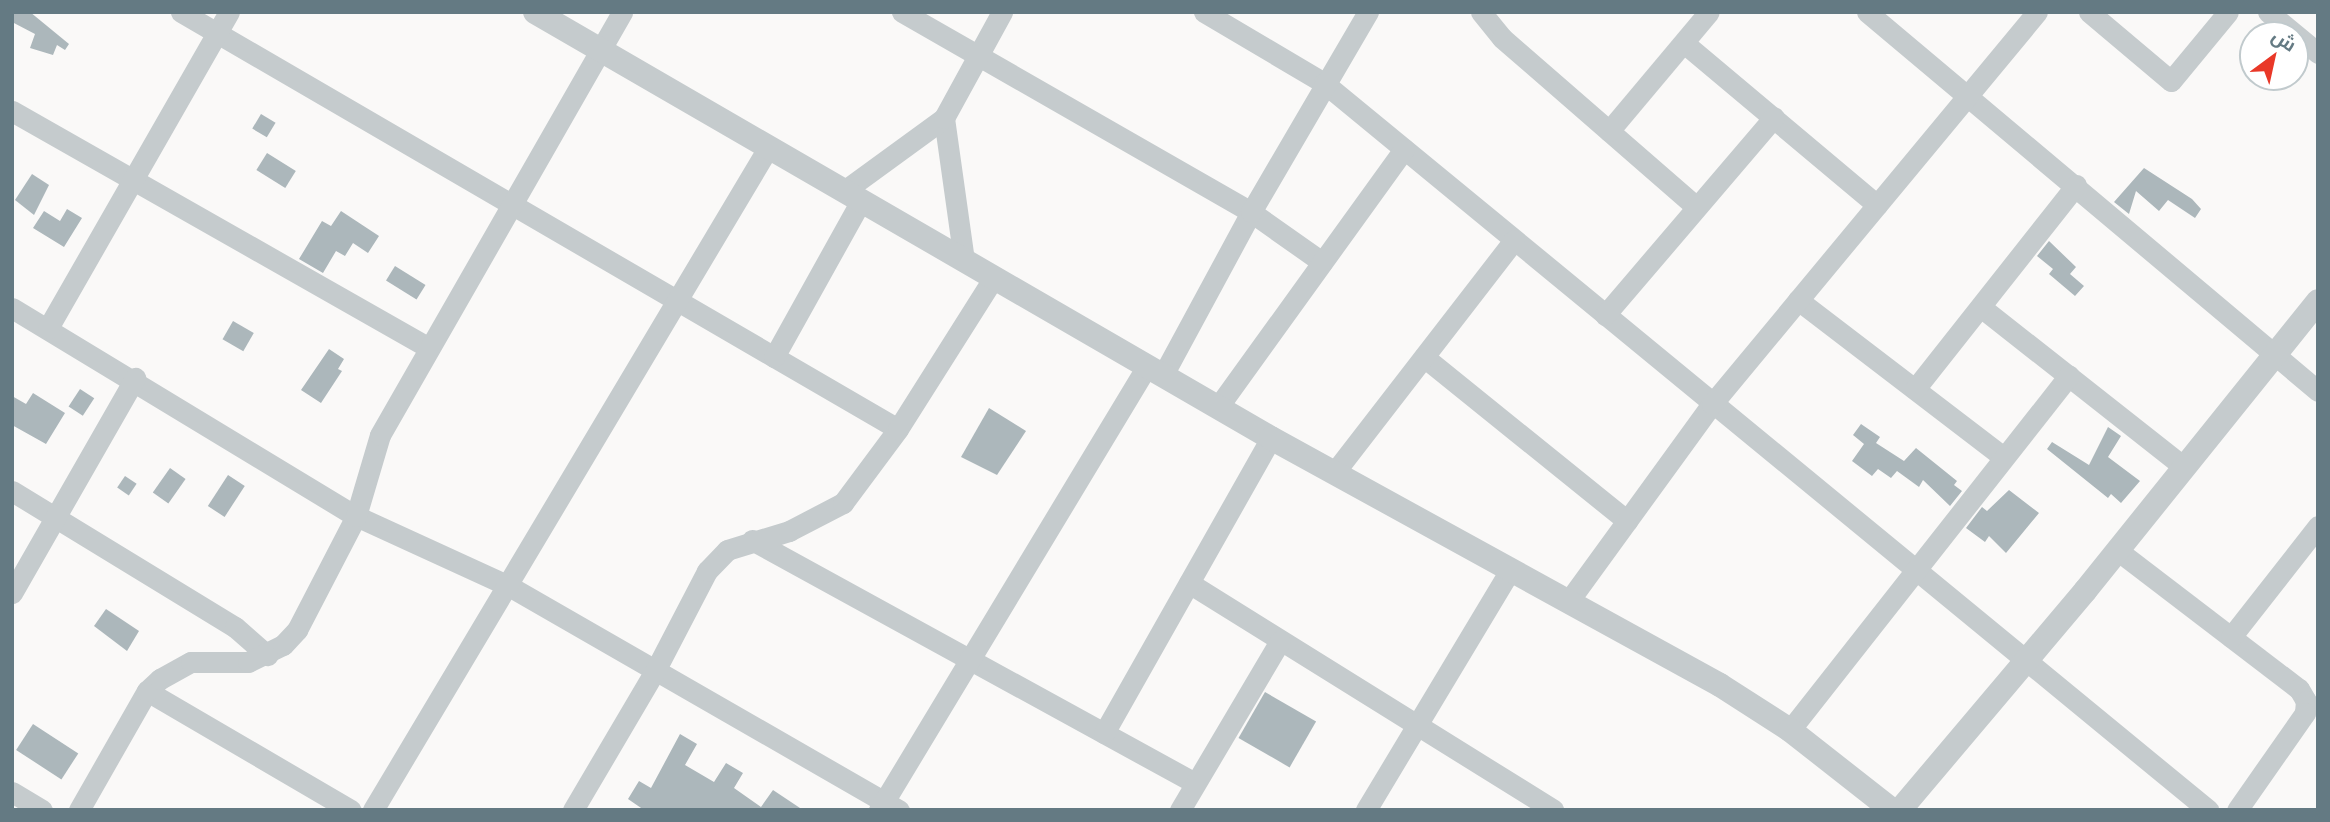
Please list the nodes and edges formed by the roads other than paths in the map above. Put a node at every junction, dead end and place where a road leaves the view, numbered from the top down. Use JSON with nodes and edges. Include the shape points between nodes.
{"nodes":[{"id":1,"x":181,"y":12,"type":"edge"},
{"id":2,"x":229,"y":12,"type":"edge"},
{"id":3,"x":535,"y":12,"type":"edge"},
{"id":4,"x":622,"y":12,"type":"edge"},
{"id":5,"x":902,"y":12,"type":"edge"},
{"id":6,"x":1002,"y":12,"type":"edge"},
{"id":7,"x":1205,"y":12,"type":"edge"},
{"id":8,"x":1368,"y":12,"type":"edge"},
{"id":9,"x":1709,"y":12,"type":"edge"},
{"id":10,"x":1867,"y":12,"type":"edge"},
{"id":11,"x":2037,"y":12,"type":"edge"},
{"id":12,"x":2089,"y":12,"type":"edge"},
{"id":13,"x":2228,"y":12,"type":"edge"},
{"id":14,"x":2268,"y":12,"type":"edge"},
{"id":15,"x":1492,"y":17,"type":"edge"},
{"id":16,"x":218,"y":33,"type":"junction"},
{"id":17,"x":1684,"y":43,"type":"junction"},
{"id":18,"x":600,"y":51,"type":"junction"},
{"id":19,"x":2318,"y":53,"type":"edge"},
{"id":20,"x":978,"y":55,"type":"junction"},
{"id":21,"x":1324,"y":83,"type":"junction"},
{"id":22,"x":1969,"y":95,"type":"junction"},
{"id":23,"x":12,"y":111,"type":"edge"},
{"id":24,"x":1774,"y":117,"type":"junction"},
{"id":25,"x":944,"y":118,"type":"junction"},
{"id":26,"x":1609,"y":131,"type":"junction"},
{"id":27,"x":768,"y":148,"type":"junction"},
{"id":28,"x":1404,"y":149,"type":"junction"},
{"id":29,"x":131,"y":180,"type":"junction"},
{"id":30,"x":2076,"y":185,"type":"junction"},
{"id":31,"x":853,"y":196,"type":"junction"},
{"id":32,"x":511,"y":205,"type":"junction"},
{"id":33,"x":1877,"y":205,"type":"junction"},
{"id":34,"x":1695,"y":206,"type":"junction"},
{"id":35,"x":1251,"y":212,"type":"junction"},
{"id":36,"x":1514,"y":240,"type":"junction"},
{"id":37,"x":964,"y":260,"type":"junction"},
{"id":38,"x":1322,"y":262,"type":"junction"},
{"id":39,"x":994,"y":277,"type":"junction"},
{"id":40,"x":1798,"y":300,"type":"junction"},
{"id":41,"x":677,"y":301,"type":"junction"},
{"id":42,"x":2318,"y":301,"type":"edge"},
{"id":43,"x":12,"y":308,"type":"edge"},
{"id":44,"x":1982,"y":308,"type":"junction"},
{"id":45,"x":1605,"y":315,"type":"junction"},
{"id":46,"x":48,"y":328,"type":"junction"},
{"id":47,"x":427,"y":347,"type":"junction"},
{"id":48,"x":2276,"y":353,"type":"junction"},
{"id":49,"x":774,"y":357,"type":"junction"},
{"id":50,"x":1424,"y":357,"type":"junction"},
{"id":51,"x":1155,"y":371,"type":"junction"},
{"id":52,"x":2069,"y":376,"type":"junction"},
{"id":53,"x":135,"y":379,"type":"junction"},
{"id":54,"x":1915,"y":389,"type":"junction"},
{"id":55,"x":2318,"y":391,"type":"edge"},
{"id":56,"x":1712,"y":404,"type":"junction"},
{"id":57,"x":1218,"y":407,"type":"junction"},
{"id":58,"x":898,"y":429,"type":"junction"},
{"id":59,"x":1271,"y":438,"type":"junction"},
{"id":60,"x":2002,"y":456,"type":"junction"},
{"id":61,"x":2185,"y":467,"type":"junction"},
{"id":62,"x":1334,"y":473,"type":"junction"},
{"id":63,"x":12,"y":491,"type":"edge"},
{"id":64,"x":356,"y":516,"type":"junction"},
{"id":65,"x":54,"y":519,"type":"junction"},
{"id":66,"x":1627,"y":521,"type":"junction"},
{"id":67,"x":2318,"y":526,"type":"edge"},
{"id":68,"x":752,"y":540,"type":"junction"},
{"id":69,"x":2117,"y":551,"type":"junction"},
{"id":70,"x":1912,"y":569,"type":"junction"},
{"id":71,"x":1510,"y":570,"type":"junction"},
{"id":72,"x":1189,"y":583,"type":"junction"},
{"id":73,"x":509,"y":586,"type":"junction"},
{"id":74,"x":12,"y":593,"type":"edge"},
{"id":75,"x":1568,"y":602,"type":"junction"},
{"id":76,"x":2231,"y":637,"type":"junction"},
{"id":77,"x":1279,"y":641,"type":"junction"},
{"id":78,"x":267,"y":655,"type":"junction"},
{"id":79,"x":970,"y":659,"type":"junction"},
{"id":80,"x":2025,"y":663,"type":"junction"},
{"id":81,"x":655,"y":671,"type":"junction"},
{"id":82,"x":147,"y":691,"type":"junction"},
{"id":83,"x":1416,"y":727,"type":"junction"},
{"id":84,"x":1790,"y":730,"type":"junction"},
{"id":85,"x":1104,"y":733,"type":"junction"},
{"id":86,"x":1195,"y":783,"type":"junction"},
{"id":87,"x":12,"y":792,"type":"edge"},
{"id":88,"x":580,"y":807,"type":"edge"},
{"id":89,"x":887,"y":807,"type":"edge"},
{"id":90,"x":42,"y":810,"type":"edge"},
{"id":91,"x":79,"y":810,"type":"edge"},
{"id":92,"x":351,"y":810,"type":"edge"},
{"id":93,"x":373,"y":810,"type":"edge"},
{"id":94,"x":1180,"y":810,"type":"edge"},
{"id":95,"x":1366,"y":810,"type":"edge"},
{"id":96,"x":1553,"y":810,"type":"edge"},
{"id":97,"x":1892,"y":810,"type":"edge"},
{"id":98,"x":1900,"y":810,"type":"edge"},
{"id":99,"x":2208,"y":810,"type":"edge"},
{"id":100,"x":2237,"y":810,"type":"edge"}],
"edges":[{"from":1,"to":16,"type":"street"},
{"from":2,"to":16,"type":"street"},
{"from":3,"to":18,"type":"street"},
{"from":4,"to":18,"type":"street"},
{"from":5,"to":20,"type":"street"},
{"from":6,"to":20,"type":"street"},
{"from":7,"to":21,"type":"street"},
{"from":8,"to":21,"type":"street"},
{"from":9,"to":17,"type":"street"},
{"from":10,"to":22,"type":"street"},
{"from":11,"to":22,"type":"street"},
{"from":12,"to":13,"type":"street","via":[[2171,81]]},
{"from":14,"to":19,"type":"street"},
{"from":15,"to":26,"type":"street"},
{"from":16,"to":29,"type":"street"},
{"from":16,"to":32,"type":"street"},
{"from":17,"to":24,"type":"street"},
{"from":17,"to":26,"type":"street"},
{"from":18,"to":27,"type":"street"},
{"from":18,"to":32,"type":"street"},
{"from":20,"to":25,"type":"street"},
{"from":20,"to":35,"type":"street"},
{"from":21,"to":28,"type":"street"},
{"from":21,"to":35,"type":"street"},
{"from":22,"to":30,"type":"street"},
{"from":22,"to":33,"type":"street"},
{"from":23,"to":29,"type":"street"},
{"from":24,"to":33,"type":"street"},
{"from":24,"to":34,"type":"street"},
{"from":25,"to":31,"type":"street"},
{"from":25,"to":37,"type":"street"},
{"from":26,"to":34,"type":"street"},
{"from":27,"to":31,"type":"street"},
{"from":27,"to":41,"type":"street"},
{"from":28,"to":36,"type":"street"},
{"from":28,"to":38,"type":"street"},
{"from":29,"to":46,"type":"street"},
{"from":29,"to":47,"type":"street"},
{"from":30,"to":44,"type":"street"},
{"from":30,"to":48,"type":"street"},
{"from":31,"to":37,"type":"street"},
{"from":31,"to":49,"type":"street"},
{"from":32,"to":41,"type":"street"},
{"from":32,"to":47,"type":"street"},
{"from":33,"to":40,"type":"street"},
{"from":34,"to":45,"type":"street"},
{"from":35,"to":38,"type":"street"},
{"from":35,"to":51,"type":"street"},
{"from":36,"to":45,"type":"street"},
{"from":36,"to":50,"type":"street"},
{"from":37,"to":39,"type":"street"},
{"from":38,"to":57,"type":"street"},
{"from":39,"to":51,"type":"street"},
{"from":39,"to":58,"type":"street"},
{"from":40,"to":54,"type":"street"},
{"from":40,"to":56,"type":"street"},
{"from":41,"to":49,"type":"street"},
{"from":41,"to":73,"type":"street"},
{"from":42,"to":48,"type":"street"},
{"from":43,"to":46,"type":"street"},
{"from":44,"to":52,"type":"street"},
{"from":44,"to":54,"type":"street"},
{"from":45,"to":56,"type":"street"},
{"from":46,"to":53,"type":"street"},
{"from":47,"to":64,"type":"street","via":[[380,435]]},
{"from":48,"to":55,"type":"street"},
{"from":48,"to":61,"type":"street"},
{"from":49,"to":58,"type":"street"},
{"from":50,"to":62,"type":"street"},
{"from":50,"to":66,"type":"street"},
{"from":51,"to":57,"type":"street"},
{"from":51,"to":79,"type":"street"},
{"from":52,"to":60,"type":"street"},
{"from":52,"to":61,"type":"street"},
{"from":53,"to":64,"type":"street"},
{"from":53,"to":65,"type":"street"},
{"from":54,"to":60,"type":"street"},
{"from":56,"to":66,"type":"street"},
{"from":56,"to":70,"type":"street"},
{"from":57,"to":59,"type":"street"},
{"from":58,"to":68,"type":"street","via":[[843,503],[789,531]]},
{"from":59,"to":62,"type":"street"},
{"from":59,"to":72,"type":"street"},
{"from":60,"to":70,"type":"street"},
{"from":61,"to":69,"type":"street"},
{"from":62,"to":71,"type":"street"},
{"from":63,"to":65,"type":"street"},
{"from":64,"to":73,"type":"street"},
{"from":64,"to":78,"type":"street","via":[[297,630]]},
{"from":65,"to":74,"type":"street"},
{"from":65,"to":78,"type":"street","via":[[235,626]]},
{"from":66,"to":75,"type":"street"},
{"from":67,"to":76,"type":"street"},
{"from":68,"to":79,"type":"street"},
{"from":68,"to":81,"type":"street","via":[[727,550],[707,571]]},
{"from":69,"to":76,"type":"street"},
{"from":69,"to":80,"type":"street"},
{"from":70,"to":80,"type":"street"},
{"from":70,"to":84,"type":"street"},
{"from":71,"to":75,"type":"street"},
{"from":71,"to":83,"type":"street"},
{"from":72,"to":77,"type":"street"},
{"from":72,"to":85,"type":"street"},
{"from":73,"to":81,"type":"street"},
{"from":73,"to":93,"type":"street"},
{"from":75,"to":84,"type":"street","via":[[1720,685]]},
{"from":76,"to":100,"type":"street","via":[[2299,689],[2306,701],[2305,713]]},
{"from":77,"to":83,"type":"street"},
{"from":77,"to":86,"type":"street"},
{"from":78,"to":82,"type":"street","via":[[248,662],[191,662]]},
{"from":79,"to":85,"type":"street"},
{"from":79,"to":89,"type":"street"},
{"from":80,"to":98,"type":"street"},
{"from":80,"to":99,"type":"street"},
{"from":81,"to":88,"type":"street"},
{"from":81,"to":89,"type":"street"},
{"from":82,"to":91,"type":"street"},
{"from":82,"to":92,"type":"street"},
{"from":83,"to":95,"type":"street"},
{"from":83,"to":96,"type":"street"},
{"from":84,"to":97,"type":"street"},
{"from":85,"to":86,"type":"street"},
{"from":86,"to":94,"type":"street"},
{"from":87,"to":90,"type":"street"}]}
